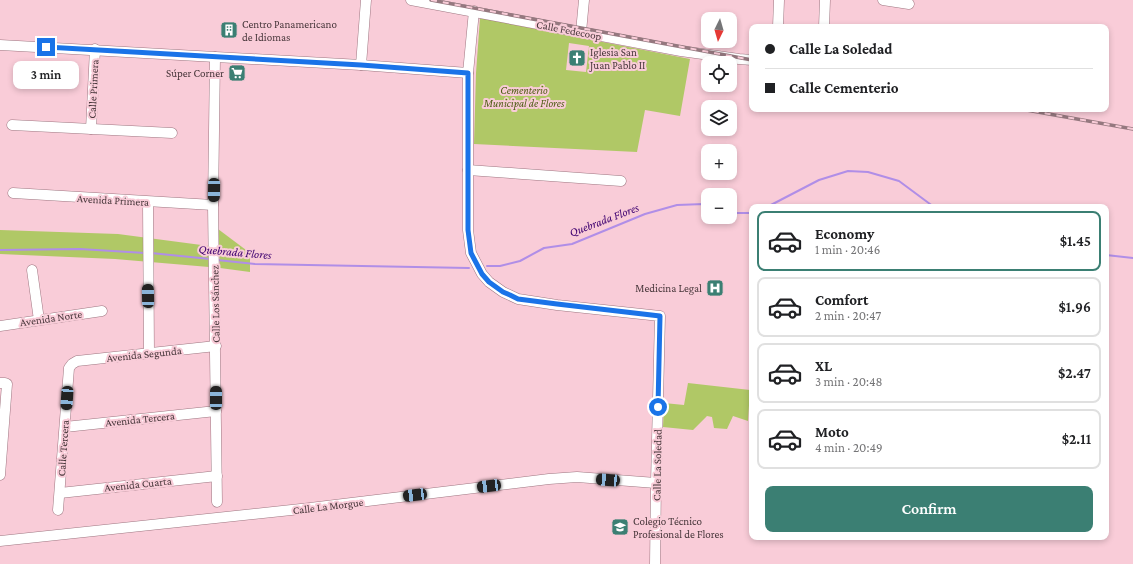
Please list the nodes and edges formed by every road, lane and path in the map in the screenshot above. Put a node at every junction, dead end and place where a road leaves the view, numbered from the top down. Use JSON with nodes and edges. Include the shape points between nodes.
{"nodes":[{"id":1,"x":366,"y":0,"type":"edge"},
{"id":2,"x":411,"y":0,"type":"edge"},
{"id":3,"x":584,"y":0,"type":"edge"},
{"id":4,"x":779,"y":0,"type":"edge"},
{"id":5,"x":825,"y":0,"type":"edge"},
{"id":6,"x":883,"y":0,"type":"edge"},
{"id":7,"x":909,"y":4,"type":"dead end"},
{"id":8,"x":474,"y":11,"type":"junction"},
{"id":9,"x":778,"y":24,"type":"edge"},
{"id":10,"x":824,"y":24,"type":"edge"},
{"id":11,"x":581,"y":32,"type":"junction"},
{"id":12,"x":0,"y":45,"type":"edge"},
{"id":13,"x":95,"y":49,"type":"junction"},
{"id":14,"x":216,"y":57,"type":"junction"},
{"id":15,"x":749,"y":60,"type":"edge"},
{"id":16,"x":361,"y":65,"type":"junction"},
{"id":17,"x":468,"y":73,"type":"junction"},
{"id":18,"x":12,"y":125,"type":"dead end"},
{"id":19,"x":91,"y":129,"type":"junction"},
{"id":20,"x":172,"y":133,"type":"dead end"},
{"id":21,"x":468,"y":170,"type":"junction"},
{"id":22,"x":621,"y":180,"type":"dead end"},
{"id":23,"x":13,"y":194,"type":"dead end"},
{"id":24,"x":148,"y":202,"type":"junction"},
{"id":25,"x":213,"y":205,"type":"junction"},
{"id":26,"x":32,"y":270,"type":"dead end"},
{"id":27,"x":102,"y":311,"type":"dead end"},
{"id":28,"x":38,"y":320,"type":"junction"},
{"id":29,"x":0,"y":326,"type":"edge"},
{"id":30,"x":216,"y":346,"type":"junction"},
{"id":31,"x":149,"y":353,"type":"junction"},
{"id":32,"x":72,"y":364,"type":"joint"},
{"id":33,"x":3,"y":383,"type":"edge"},
{"id":34,"x":216,"y":411,"type":"junction"},
{"id":35,"x":65,"y":427,"type":"junction"},
{"id":36,"x":0,"y":475,"type":"edge"},
{"id":37,"x":217,"y":476,"type":"junction"},
{"id":38,"x":656,"y":483,"type":"junction"},
{"id":39,"x":60,"y":493,"type":"junction"},
{"id":40,"x":217,"y":502,"type":"dead end"},
{"id":41,"x":58,"y":510,"type":"dead end"},
{"id":42,"x":0,"y":541,"type":"edge"},
{"id":43,"x":656,"y":564,"type":"edge"}],
"edges":[{"from":1,"to":16,"type":"street"},
{"from":2,"to":8,"type":"street","name":"Calle Fedecoop"},
{"from":3,"to":11,"type":"street"},
{"from":4,"to":9,"type":"street"},
{"from":5,"to":10,"type":"street"},
{"from":6,"to":7,"type":"street"},
{"from":8,"to":11,"type":"street","name":"Calle Fedecoop"},
{"from":8,"to":17,"type":"street","name":"Calle La Soledad"},
{"from":11,"to":15,"type":"street","name":"Calle Fedecoop"},
{"from":12,"to":13,"type":"street"},
{"from":13,"to":14,"type":"street"},
{"from":13,"to":19,"type":"street","name":"Calle Primera"},
{"from":14,"to":16,"type":"street"},
{"from":14,"to":25,"type":"street","name":"Calle Los Sánchez"},
{"from":16,"to":17,"type":"street"},
{"from":17,"to":21,"type":"street","name":"Calle La Soledad"},
{"from":18,"to":19,"type":"street"},
{"from":19,"to":20,"type":"street"},
{"from":21,"to":22,"type":"street"},
{"from":21,"to":38,"type":"street","name":"Calle La Soledad","via":[[468,230],[471,253],[489,282],[518,299],[660,316]]},
{"from":23,"to":24,"type":"street","name":"Avenida Primera"},
{"from":24,"to":25,"type":"street","name":"Avenida Primera"},
{"from":24,"to":31,"type":"street"},
{"from":25,"to":30,"type":"street","name":"Calle Los Sánchez"},
{"from":26,"to":28,"type":"street"},
{"from":27,"to":28,"type":"street","name":"Avenida Norte"},
{"from":28,"to":29,"type":"street","name":"Avenida Norte"},
{"from":30,"to":31,"type":"street","name":"Avenida Segunda"},
{"from":30,"to":34,"type":"street","name":"Calle Los Sánchez"},
{"from":31,"to":32,"type":"street","name":"Avenida Segunda","via":[[77,361]]},
{"from":32,"to":35,"type":"street","name":"Calle Tercera","via":[[69,368]]},
{"from":33,"to":36,"type":"street","via":[[7,384]]},
{"from":34,"to":35,"type":"street","name":"Avenida Tercera"},
{"from":34,"to":37,"type":"street","name":"Calle Los Sánchez"},
{"from":35,"to":39,"type":"street","name":"Calle Tercera"},
{"from":37,"to":39,"type":"street","name":"Avenida Cuarta"},
{"from":37,"to":40,"type":"street","name":"Calle Los Sánchez"},
{"from":38,"to":42,"type":"street","name":"Calle La Morgue","via":[[577,478],[549,479],[303,509]]},
{"from":38,"to":43,"type":"street","name":"Calle La Soledad"},
{"from":39,"to":41,"type":"street","name":"Calle Tercera"}]}
